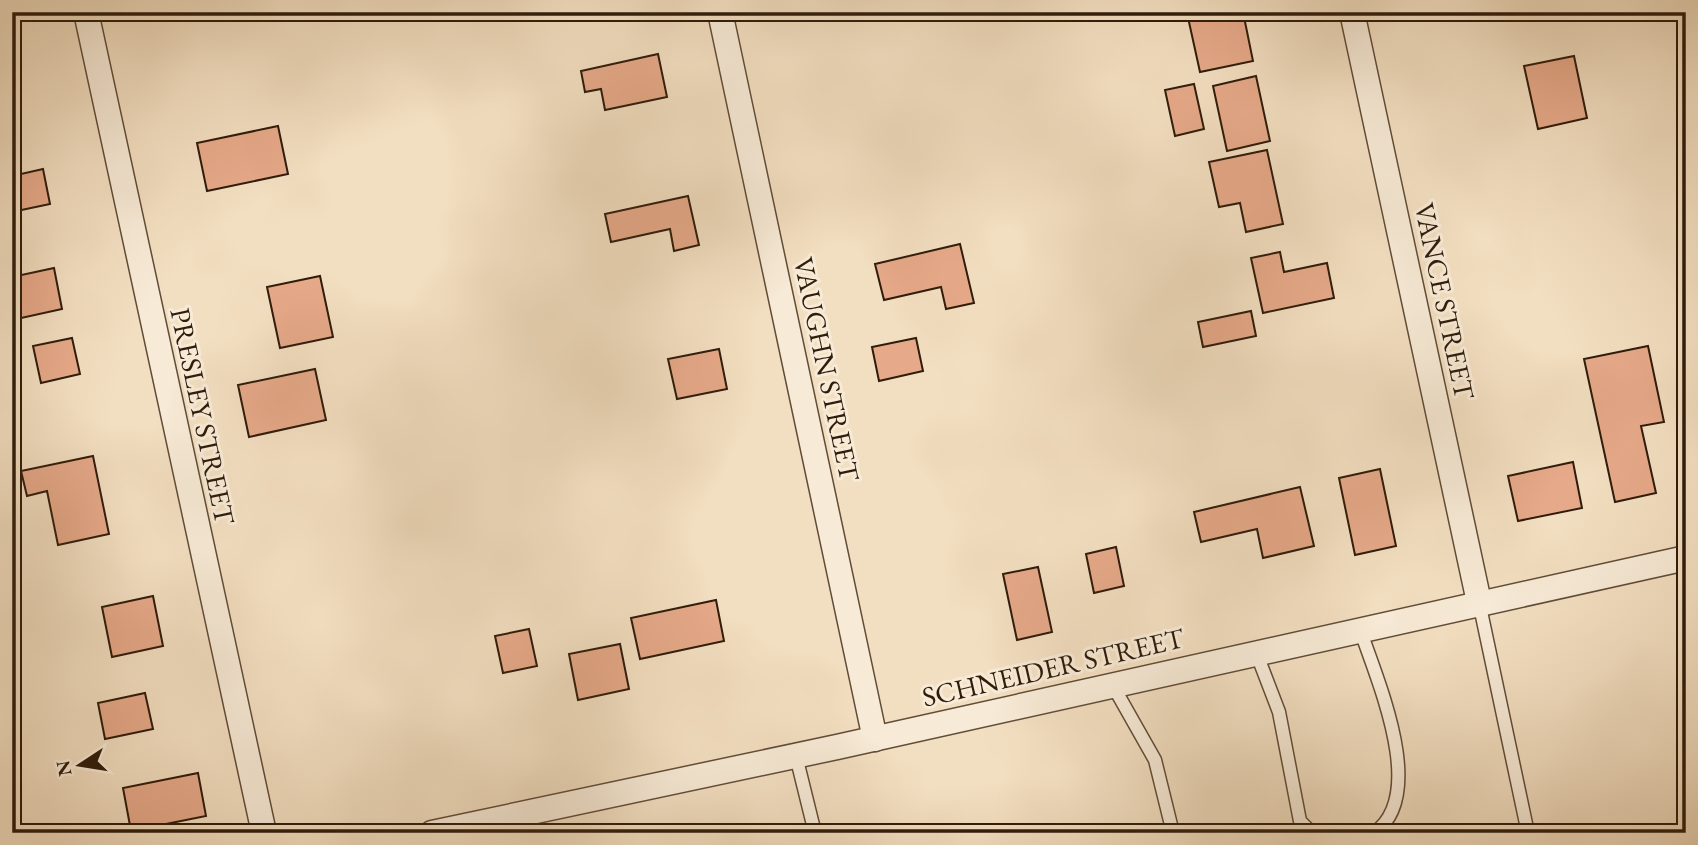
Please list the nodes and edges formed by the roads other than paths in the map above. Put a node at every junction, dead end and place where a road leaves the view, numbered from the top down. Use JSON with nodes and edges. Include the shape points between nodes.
{"nodes":[{"id":1,"x":86,"y":12,"type":"edge"},
{"id":2,"x":720,"y":12,"type":"edge"},
{"id":3,"x":1352,"y":12,"type":"edge"},
{"id":4,"x":1686,"y":558,"type":"edge"},
{"id":5,"x":1479,"y":602,"type":"junction"},
{"id":6,"x":1360,"y":629,"type":"junction"},
{"id":7,"x":1256,"y":652,"type":"junction"},
{"id":8,"x":1112,"y":684,"type":"junction"},
{"id":9,"x":875,"y":738,"type":"junction"},
{"id":10,"x":796,"y":756,"type":"junction"},
{"id":11,"x":264,"y":833,"type":"edge"},
{"id":12,"x":432,"y":833,"type":"edge"},
{"id":13,"x":815,"y":833,"type":"edge"},
{"id":14,"x":1173,"y":833,"type":"edge"},
{"id":15,"x":1312,"y":833,"type":"edge"},
{"id":16,"x":1374,"y":833,"type":"edge"},
{"id":17,"x":1528,"y":833,"type":"edge"}],
"edges":[{"from":1,"to":11,"type":"street","name":"PRESLEY STREET"},
{"from":2,"to":9,"type":"street","name":"VAUGHN STREET"},
{"from":3,"to":5,"type":"street","name":"VANCE STREET"},
{"from":4,"to":5,"type":"street","name":"SCHNEIDER STREET"},
{"from":5,"to":6,"type":"street","name":"SCHNEIDER STREET"},
{"from":5,"to":17,"type":"lane"},
{"from":6,"to":7,"type":"street","name":"SCHNEIDER STREET"},
{"from":6,"to":16,"type":"lane","via":[[1391,719],[1396,770],[1392,813]]},
{"from":7,"to":8,"type":"street","name":"SCHNEIDER STREET"},
{"from":7,"to":15,"type":"lane","via":[[1279,712],[1300,821]]},
{"from":8,"to":9,"type":"street","name":"SCHNEIDER STREET"},
{"from":8,"to":14,"type":"lane","via":[[1155,760]]},
{"from":9,"to":10,"type":"street","name":"SCHNEIDER STREET"},
{"from":10,"to":12,"type":"street","name":"SCHNEIDER STREET"},
{"from":10,"to":13,"type":"lane"}]}
